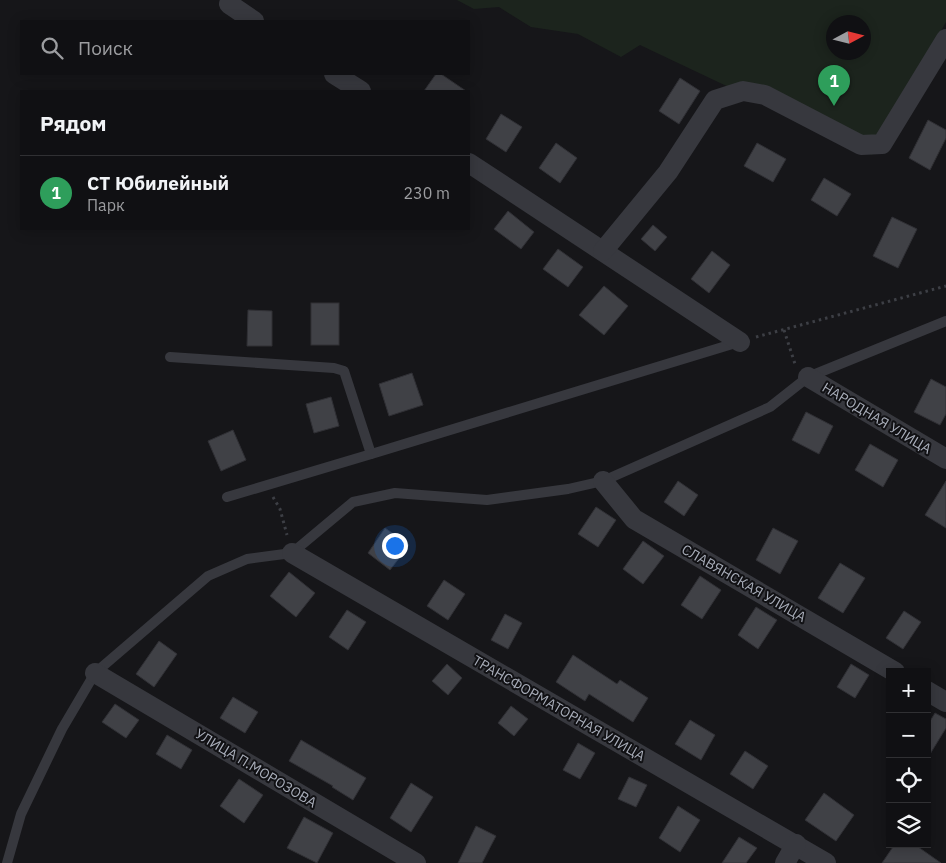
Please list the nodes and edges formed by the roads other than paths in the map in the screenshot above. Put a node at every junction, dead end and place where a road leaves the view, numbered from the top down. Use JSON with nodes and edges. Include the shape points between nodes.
{"nodes":[{"id":1,"x":229,"y":4,"type":"dead end"},
{"id":2,"x":253,"y":20,"type":"edge"},
{"id":3,"x":946,"y":39,"type":"edge"},
{"id":4,"x":336,"y":75,"type":"edge"},
{"id":5,"x":358,"y":90,"type":"edge"},
{"id":6,"x":470,"y":163,"type":"edge"},
{"id":7,"x":604,"y":251,"type":"junction"},
{"id":8,"x":946,"y":321,"type":"edge"},
{"id":9,"x":740,"y":342,"type":"joint"},
{"id":10,"x":170,"y":357,"type":"dead end"},
{"id":11,"x":801,"y":370,"type":"junction"},
{"id":12,"x":371,"y":454,"type":"junction"},
{"id":13,"x":946,"y":459,"type":"edge"},
{"id":14,"x":603,"y":481,"type":"junction"},
{"id":15,"x":227,"y":497,"type":"dead end"},
{"id":16,"x":292,"y":553,"type":"junction"},
{"id":17,"x":888,"y":668,"type":"edge"},
{"id":18,"x":96,"y":673,"type":"junction"},
{"id":19,"x":931,"y":693,"type":"edge"},
{"id":20,"x":946,"y":702,"type":"edge"},
{"id":21,"x":796,"y":844,"type":"junction"},
{"id":22,"x":6,"y":863,"type":"edge"},
{"id":23,"x":416,"y":863,"type":"edge"},
{"id":24,"x":785,"y":863,"type":"edge"},
{"id":25,"x":826,"y":863,"type":"edge"}],
"edges":[{"from":1,"to":2,"type":"street"},
{"from":3,"to":7,"type":"street","via":[[882,144],[861,145],[765,95],[743,91],[714,100],[668,172]]},
{"from":4,"to":5,"type":"street"},
{"from":6,"to":7,"type":"street"},
{"from":7,"to":9,"type":"street"},
{"from":8,"to":11,"type":"lane"},
{"from":9,"to":12,"type":"lane"},
{"from":10,"to":12,"type":"lane","via":[[344,371]]},
{"from":11,"to":13,"type":"street","name":"НАРОДНАЯ УЛИЦА"},
{"from":11,"to":14,"type":"lane","via":[[770,407]]},
{"from":12,"to":15,"type":"lane"},
{"from":14,"to":16,"type":"lane","via":[[487,500],[395,492],[353,502]]},
{"from":14,"to":17,"type":"street","name":"СЛАВЯНСКАЯ УЛИЦА","via":[[634,519]]},
{"from":16,"to":18,"type":"lane","via":[[247,559],[208,576]]},
{"from":16,"to":21,"type":"street","name":"ТРАНСФОРМАТОРНАЯ УЛИЦА"},
{"from":18,"to":22,"type":"lane","via":[[62,729],[21,814]]},
{"from":18,"to":23,"type":"street","name":"УЛИЦА П.МОРОЗОВА"},
{"from":19,"to":20,"type":"street"},
{"from":21,"to":24,"type":"street"},
{"from":21,"to":25,"type":"street","name":"ТРАНСФОРМАТОРНАЯ УЛИЦА"}]}
